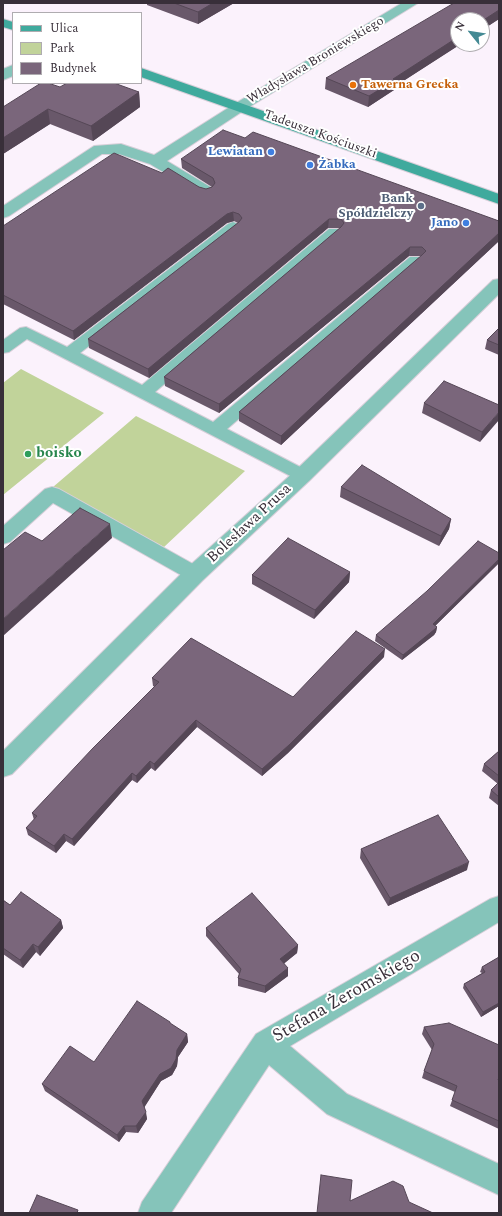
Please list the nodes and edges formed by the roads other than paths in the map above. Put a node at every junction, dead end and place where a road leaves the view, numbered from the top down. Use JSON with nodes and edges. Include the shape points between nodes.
{"nodes":[{"id":1,"x":411,"y":3,"type":"edge"},
{"id":2,"x":12,"y":70,"type":"edge"},
{"id":3,"x":142,"y":72,"type":"edge"},
{"id":4,"x":3,"y":76,"type":"edge"},
{"id":5,"x":241,"y":106,"type":"junction"},
{"id":6,"x":156,"y":161,"type":"junction"},
{"id":7,"x":206,"y":191,"type":"edge"},
{"id":8,"x":499,"y":199,"type":"edge"},
{"id":9,"x":3,"y":213,"type":"edge"},
{"id":10,"x":233,"y":227,"type":"edge"},
{"id":11,"x":334,"y":232,"type":"edge"},
{"id":12,"x":415,"y":260,"type":"edge"},
{"id":13,"x":499,"y":284,"type":"edge"},
{"id":14,"x":3,"y":348,"type":"edge"},
{"id":15,"x":68,"y":354,"type":"junction"},
{"id":16,"x":143,"y":393,"type":"junction"},
{"id":17,"x":215,"y":430,"type":"junction"},
{"id":18,"x":302,"y":476,"type":"junction"},
{"id":19,"x":3,"y":537,"type":"edge"},
{"id":20,"x":195,"y":574,"type":"junction"},
{"id":21,"x":3,"y":767,"type":"edge"},
{"id":22,"x":499,"y":908,"type":"edge"},
{"id":23,"x":266,"y":1044,"type":"junction"},
{"id":24,"x":499,"y":1180,"type":"edge"},
{"id":25,"x":153,"y":1213,"type":"edge"}],
"edges":[{"from":1,"to":5,"type":"street","name":"Władysława Broniewskiego"},
{"from":2,"to":4,"type":"street"},
{"from":3,"to":5,"type":"street","name":"Tadeusza Kościuszki"},
{"from":5,"to":6,"type":"street","name":"Władysława Broniewskiego"},
{"from":5,"to":8,"type":"street","name":"Tadeusza Kościuszki"},
{"from":6,"to":7,"type":"street"},
{"from":6,"to":9,"type":"street","via":[[121,149],[99,149]]},
{"from":10,"to":15,"type":"lane"},
{"from":11,"to":16,"type":"lane"},
{"from":12,"to":17,"type":"lane"},
{"from":13,"to":18,"type":"street","name":"Bolesława Prusa"},
{"from":14,"to":15,"type":"lane","via":[[26,332]]},
{"from":15,"to":16,"type":"lane"},
{"from":16,"to":17,"type":"lane"},
{"from":17,"to":18,"type":"lane"},
{"from":18,"to":20,"type":"street","name":"Bolesława Prusa"},
{"from":19,"to":20,"type":"lane","via":[[52,494]]},
{"from":20,"to":21,"type":"street","name":"Bolesława Prusa"},
{"from":22,"to":23,"type":"street","name":"Stefana Żeromskiego"},
{"from":23,"to":24,"type":"street","via":[[337,1104]]},
{"from":23,"to":25,"type":"street","name":"Stefana Żeromskiego"}]}
